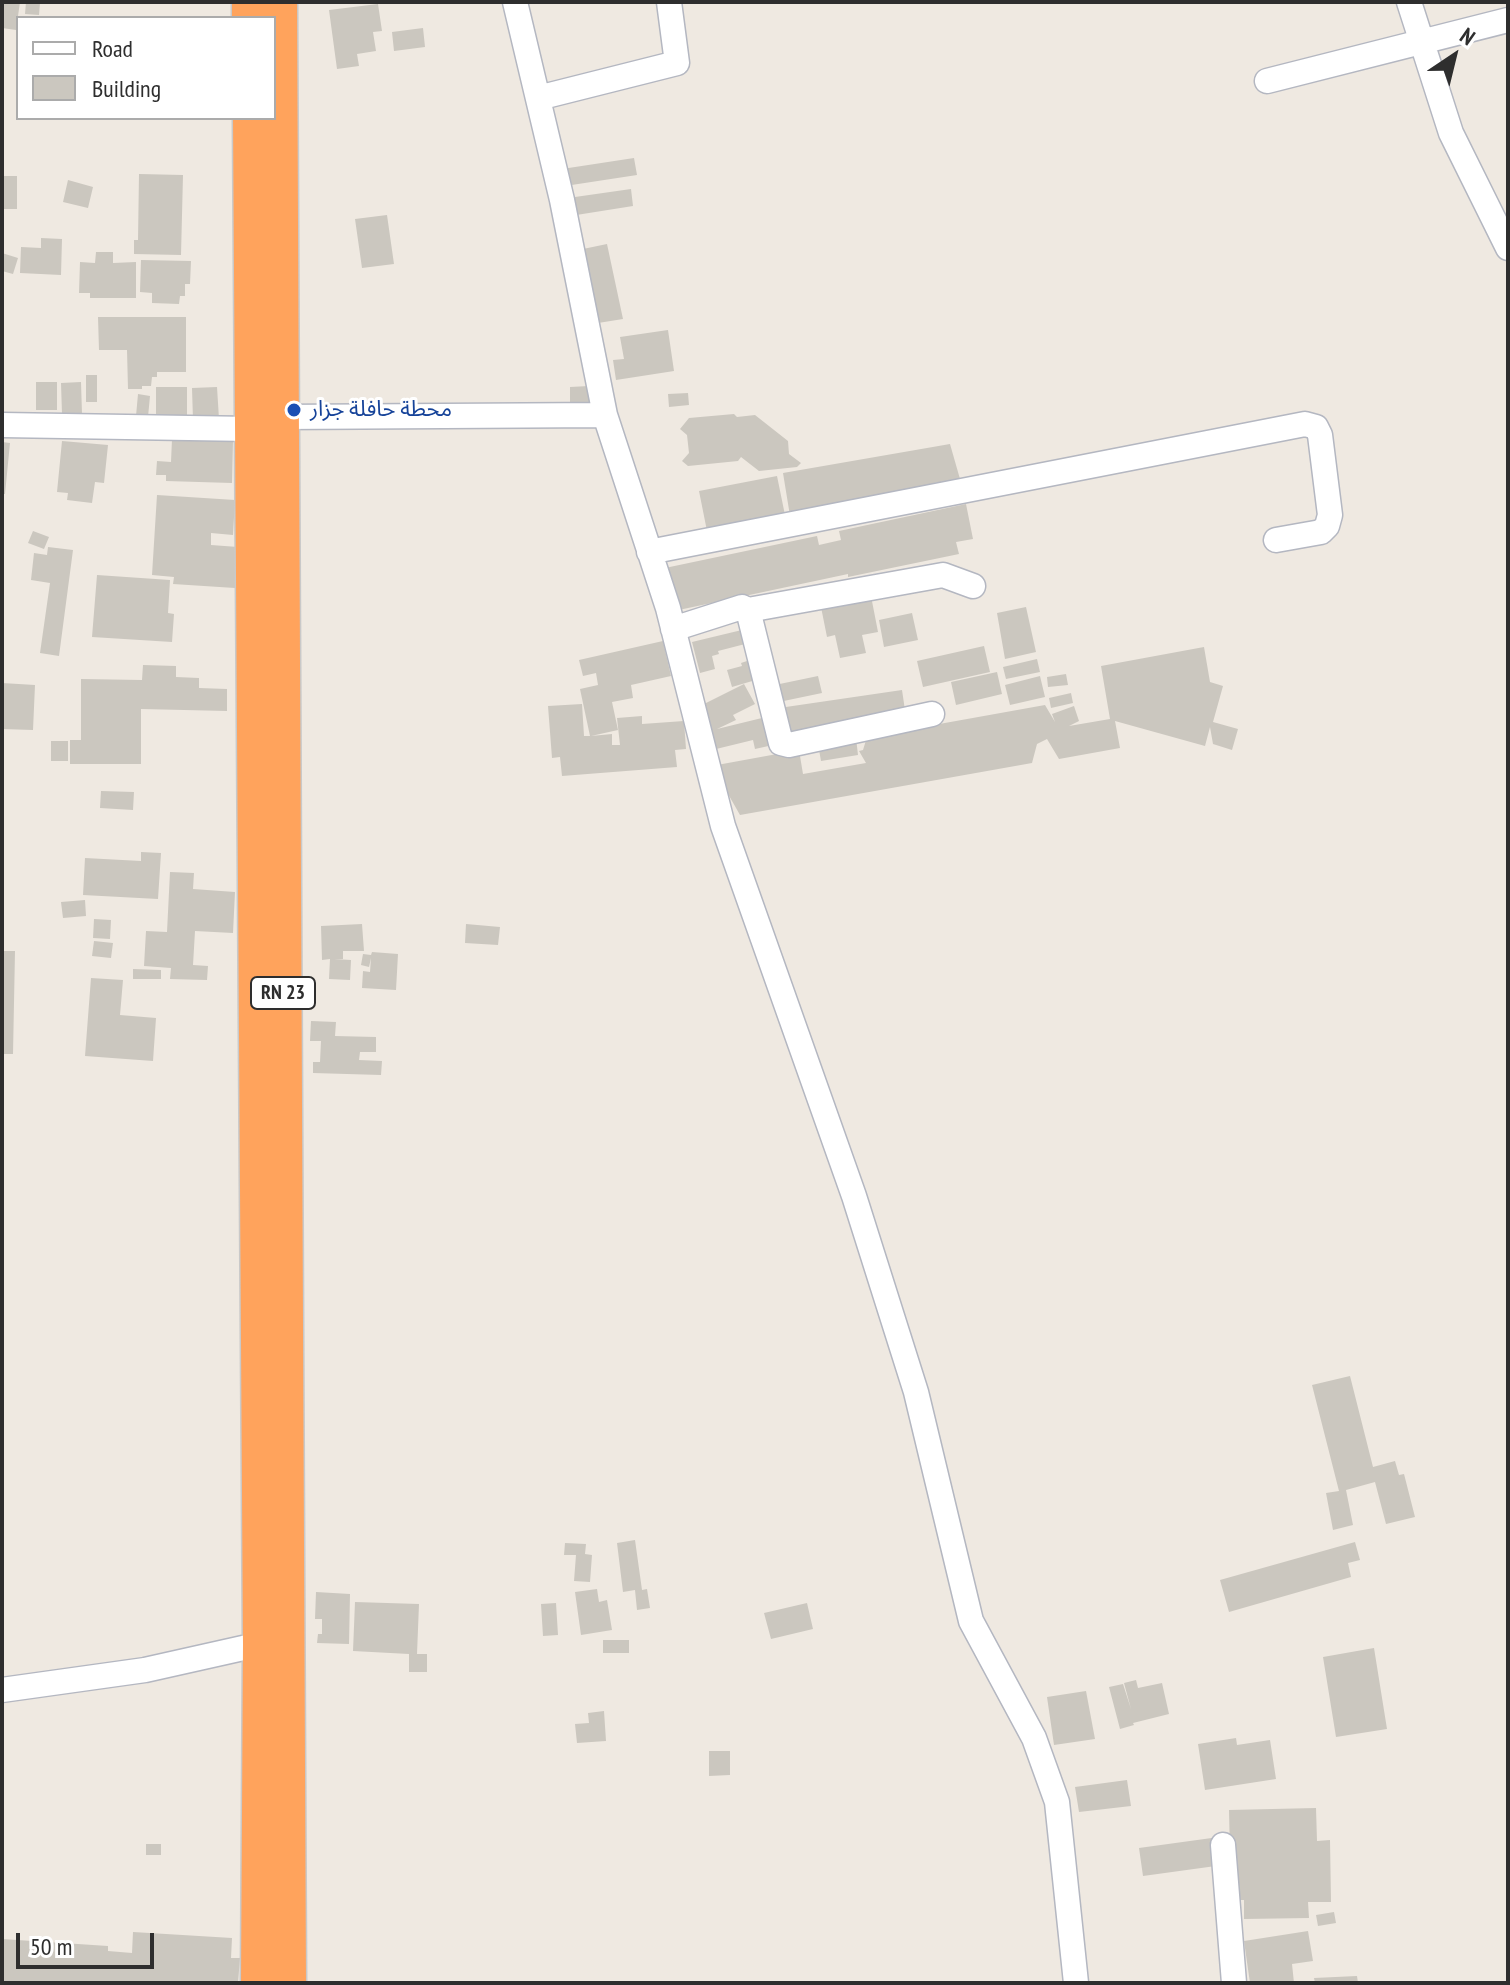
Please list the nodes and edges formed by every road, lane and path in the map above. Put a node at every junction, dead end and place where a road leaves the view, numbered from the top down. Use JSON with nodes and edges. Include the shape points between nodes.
{"nodes":[{"id":1,"x":279,"y":2,"type":"edge"},
{"id":2,"x":515,"y":2,"type":"edge"},
{"id":3,"x":669,"y":2,"type":"edge"},
{"id":4,"x":1409,"y":2,"type":"edge"},
{"id":5,"x":1508,"y":20,"type":"edge"},
{"id":6,"x":1422,"y":42,"type":"junction"},
{"id":7,"x":1267,"y":81,"type":"dead end"},
{"id":8,"x":538,"y":98,"type":"junction"},
{"id":9,"x":276,"y":99,"type":"edge"},
{"id":10,"x":251,"y":120,"type":"edge"},
{"id":11,"x":275,"y":120,"type":"edge"},
{"id":12,"x":1508,"y":248,"type":"edge"},
{"id":13,"x":605,"y":415,"type":"junction"},
{"id":14,"x":266,"y":423,"type":"junction"},
{"id":15,"x":2,"y":425,"type":"edge"},
{"id":16,"x":1276,"y":540,"type":"dead end"},
{"id":17,"x":649,"y":552,"type":"junction"},
{"id":18,"x":973,"y":586,"type":"dead end"},
{"id":19,"x":748,"y":610,"type":"junction"},
{"id":20,"x":673,"y":629,"type":"junction"},
{"id":21,"x":932,"y":714,"type":"dead end"},
{"id":22,"x":261,"y":1644,"type":"junction"},
{"id":23,"x":2,"y":1690,"type":"edge"},
{"id":24,"x":1223,"y":1845,"type":"dead end"},
{"id":25,"x":259,"y":1983,"type":"edge"},
{"id":26,"x":288,"y":1983,"type":"edge"},
{"id":27,"x":1076,"y":1983,"type":"edge"},
{"id":28,"x":1234,"y":1983,"type":"edge"}],
"edges":[{"from":1,"to":9,"type":"highway","number":"RN 23"},
{"from":2,"to":8,"type":"street"},
{"from":3,"to":8,"type":"street","via":[[677,63]]},
{"from":4,"to":6,"type":"street"},
{"from":5,"to":6,"type":"street"},
{"from":6,"to":7,"type":"street"},
{"from":6,"to":12,"type":"street","via":[[1451,133]]},
{"from":8,"to":13,"type":"street"},
{"from":10,"to":14,"type":"highway","number":"RN 23"},
{"from":11,"to":14,"type":"highway","number":"RN 23"},
{"from":13,"to":14,"type":"street"},
{"from":13,"to":17,"type":"street"},
{"from":14,"to":15,"type":"street"},
{"from":14,"to":22,"type":"highway","number":"RN 23"},
{"from":14,"to":26,"type":"highway","number":"RN 23"},
{"from":16,"to":17,"type":"street","via":[[1321,532],[1327,526],[1330,515],[1316,427],[1305,424]]},
{"from":17,"to":20,"type":"street"},
{"from":18,"to":19,"type":"street","via":[[943,575]]},
{"from":19,"to":20,"type":"street","via":[[742,607]]},
{"from":19,"to":21,"type":"street","via":[[781,743]]},
{"from":20,"to":27,"type":"street","via":[[723,826],[854,1196],[916,1392],[971,1621],[1034,1738],[1057,1802]]},
{"from":22,"to":23,"type":"street","via":[[145,1670]]},
{"from":22,"to":25,"type":"highway","number":"RN 23"},
{"from":24,"to":28,"type":"street"}]}
